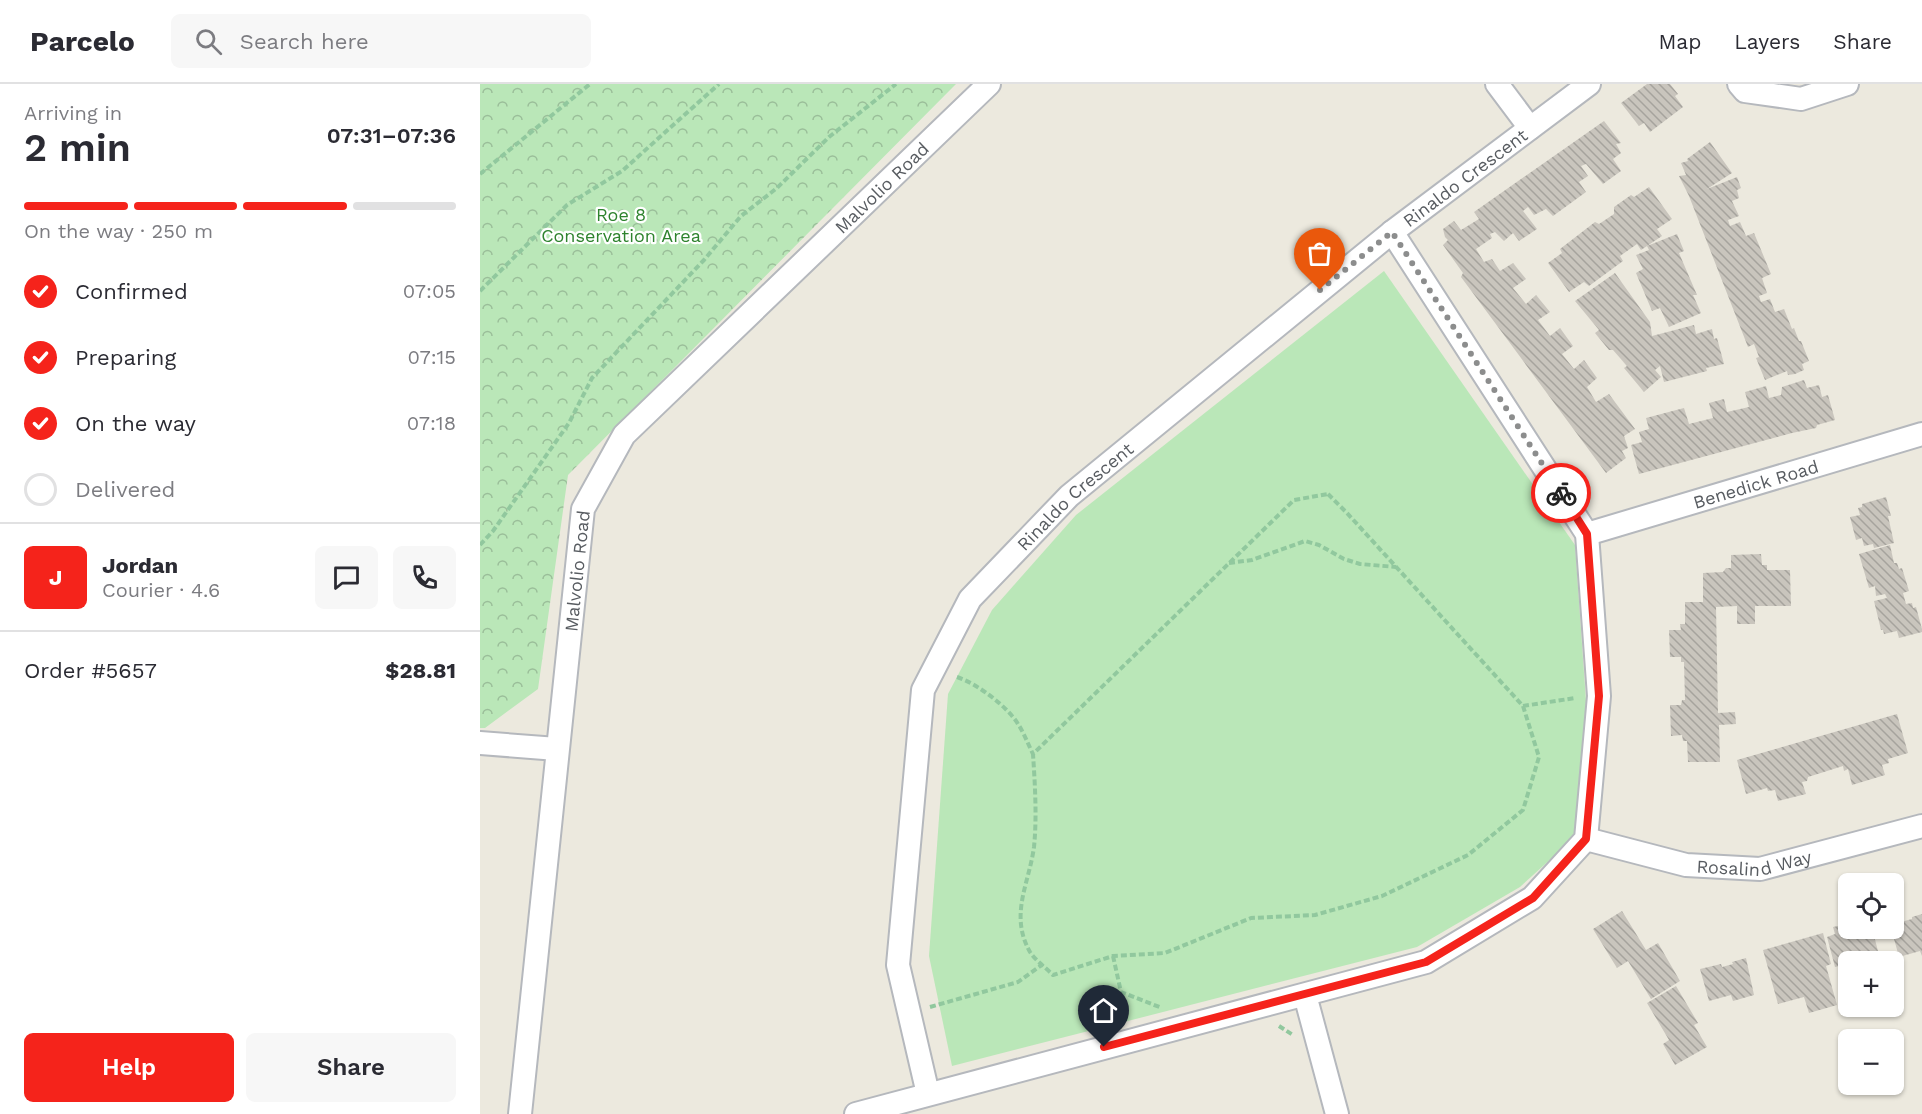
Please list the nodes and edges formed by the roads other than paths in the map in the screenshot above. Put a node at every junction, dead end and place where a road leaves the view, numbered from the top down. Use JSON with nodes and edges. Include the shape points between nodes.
{"nodes":[{"id":1,"x":989,"y":84,"type":"edge"},
{"id":2,"x":1497,"y":84,"type":"edge"},
{"id":3,"x":1589,"y":84,"type":"edge"},
{"id":4,"x":1739,"y":84,"type":"edge"},
{"id":5,"x":1847,"y":84,"type":"edge"},
{"id":6,"x":1530,"y":128,"type":"junction"},
{"id":7,"x":1392,"y":232,"type":"junction"},
{"id":8,"x":1922,"y":434,"type":"edge"},
{"id":9,"x":1587,"y":534,"type":"junction"},
{"id":10,"x":480,"y":743,"type":"edge"},
{"id":11,"x":557,"y":749,"type":"junction"},
{"id":12,"x":1922,"y":826,"type":"edge"},
{"id":13,"x":1586,"y":839,"type":"junction"},
{"id":14,"x":1305,"y":995,"type":"junction"},
{"id":15,"x":928,"y":1094,"type":"junction"},
{"id":16,"x":520,"y":1114,"type":"edge"},
{"id":17,"x":856,"y":1114,"type":"edge"},
{"id":18,"x":1337,"y":1114,"type":"edge"}],
"edges":[{"from":1,"to":11,"type":"street","name":"Malvolio Road","via":[[624,435],[583,509]]},
{"from":2,"to":6,"type":"street"},
{"from":3,"to":6,"type":"street","name":"Rinaldo Crescent"},
{"from":4,"to":5,"type":"street","via":[[1745,91],[1801,99]]},
{"from":6,"to":7,"type":"street","name":"Rinaldo Crescent"},
{"from":7,"to":9,"type":"street"},
{"from":7,"to":15,"type":"street","name":"Rinaldo Crescent","via":[[1069,496],[970,599],[923,690],[898,965]]},
{"from":8,"to":9,"type":"street","name":"Benedick Road"},
{"from":9,"to":13,"type":"street","via":[[1599,696]]},
{"from":10,"to":11,"type":"street"},
{"from":11,"to":16,"type":"street","name":"Malvolio Road"},
{"from":12,"to":13,"type":"street","name":"Rosalind Way","via":[[1760,869],[1686,865]]},
{"from":13,"to":14,"type":"street","via":[[1533,898],[1426,962]]},
{"from":14,"to":15,"type":"street"},
{"from":14,"to":18,"type":"street"},
{"from":15,"to":17,"type":"street"}]}
